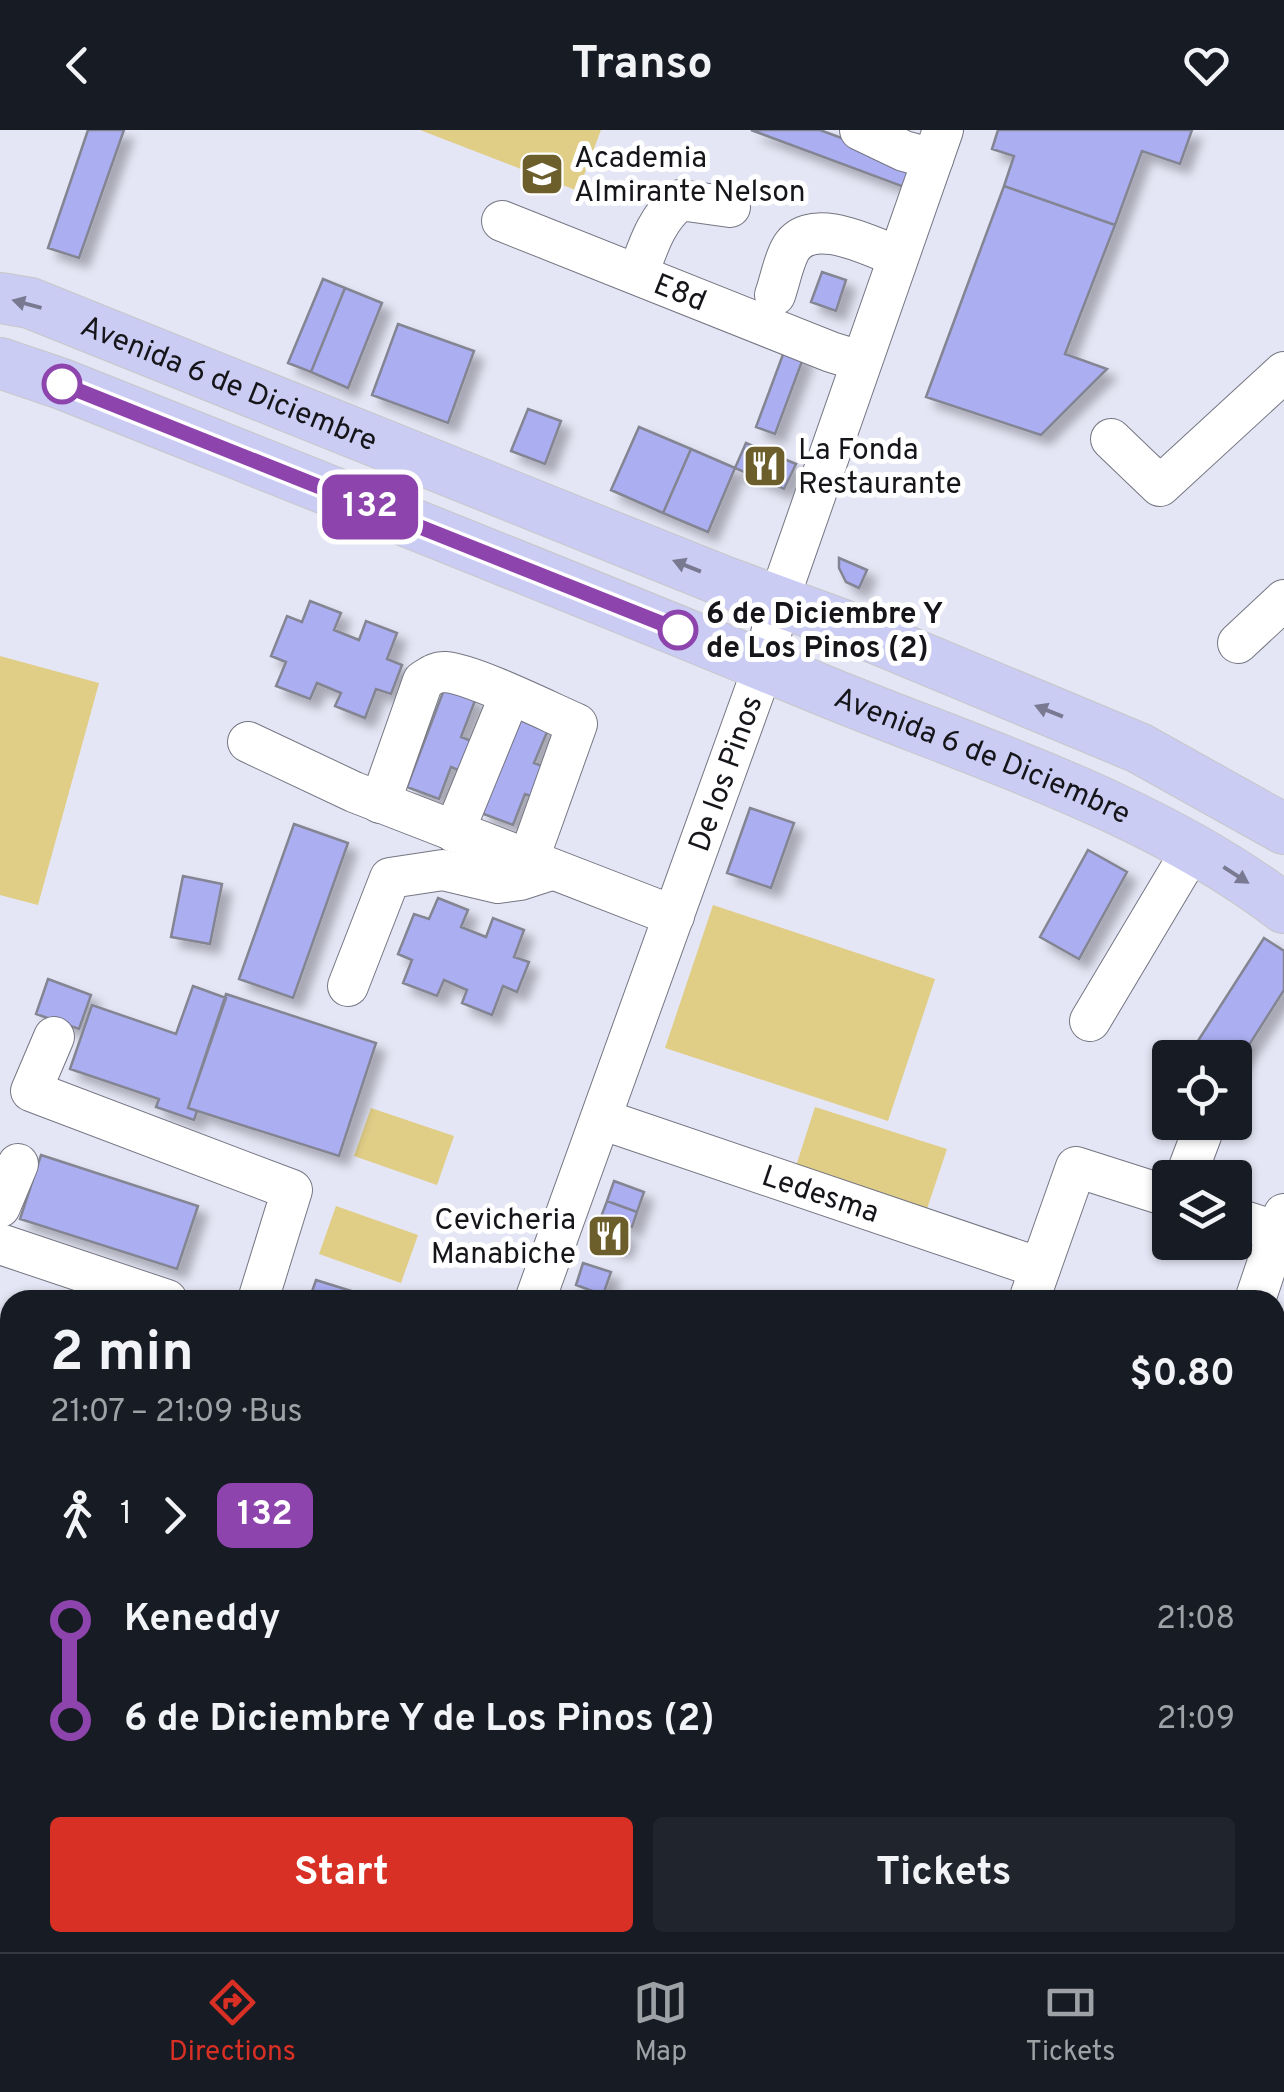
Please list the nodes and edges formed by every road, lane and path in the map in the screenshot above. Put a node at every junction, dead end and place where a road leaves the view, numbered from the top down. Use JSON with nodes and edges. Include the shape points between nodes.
{"nodes":[{"id":1,"x":860,"y":130,"type":"edge"},
{"id":2,"x":938,"y":144,"type":"edge"},
{"id":3,"x":730,"y":207,"type":"dead end"},
{"id":4,"x":502,"y":222,"type":"dead end"},
{"id":5,"x":898,"y":257,"type":"junction"},
{"id":6,"x":638,"y":274,"type":"junction"},
{"id":7,"x":776,"y":295,"type":"dead end"},
{"id":8,"x":0,"y":298,"type":"edge"},
{"id":9,"x":860,"y":360,"type":"junction"},
{"id":10,"x":0,"y":363,"type":"edge"},
{"id":11,"x":1284,"y":372,"type":"edge"},
{"id":12,"x":1111,"y":439,"type":"dead end"},
{"id":13,"x":778,"y":600,"type":"junction"},
{"id":14,"x":1284,"y":600,"type":"edge"},
{"id":15,"x":1238,"y":643,"type":"dead end"},
{"id":16,"x":764,"y":665,"type":"junction"},
{"id":17,"x":510,"y":695,"type":"junction"},
{"id":18,"x":248,"y":742,"type":"dead end"},
{"id":19,"x":380,"y":802,"type":"junction"},
{"id":20,"x":1284,"y":829,"type":"edge"},
{"id":21,"x":454,"y":832,"type":"junction"},
{"id":22,"x":1192,"y":850,"type":"junction"},
{"id":23,"x":539,"y":865,"type":"junction"},
{"id":24,"x":1284,"y":908,"type":"edge"},
{"id":25,"x":674,"y":916,"type":"junction"},
{"id":26,"x":348,"y":986,"type":"dead end"},
{"id":27,"x":1090,"y":1022,"type":"dead end"},
{"id":28,"x":54,"y":1037,"type":"dead end"},
{"id":29,"x":600,"y":1119,"type":"junction"},
{"id":30,"x":18,"y":1164,"type":"dead end"},
{"id":31,"x":1152,"y":1191,"type":"edge"},
{"id":32,"x":0,"y":1207,"type":"edge"},
{"id":33,"x":1252,"y":1220,"type":"edge"},
{"id":34,"x":1281,"y":1223,"type":"edge"},
{"id":35,"x":0,"y":1244,"type":"edge"},
{"id":36,"x":1034,"y":1284,"type":"edge"},
{"id":37,"x":138,"y":1290,"type":"edge"},
{"id":38,"x":261,"y":1290,"type":"edge"},
{"id":39,"x":539,"y":1290,"type":"edge"},
{"id":40,"x":1258,"y":1290,"type":"edge"}],
"edges":[{"from":1,"to":2,"type":"street","via":[[904,151]]},
{"from":2,"to":5,"type":"street","name":"De los Pinos"},
{"from":3,"to":6,"type":"street","via":[[680,200],[666,211]]},
{"from":4,"to":6,"type":"street","name":"E8d"},
{"from":5,"to":7,"type":"street","via":[[824,233],[802,236],[791,248]]},
{"from":5,"to":9,"type":"street","name":"De los Pinos"},
{"from":6,"to":9,"type":"street","name":"E8d"},
{"from":13,"to":8,"type":"main road","name":"Avenida 6 de Diciembre","one_way":true,"via":[[30,303]]},
{"from":9,"to":13,"type":"street","name":"De los Pinos"},
{"from":10,"to":16,"type":"main road","name":"Avenida 6 de Diciembre"},
{"from":11,"to":12,"type":"street","via":[[1160,486]]},
{"from":13,"to":16,"type":"street","name":"De los Pinos"},
{"from":20,"to":13,"type":"main road","name":"Avenida 6 de Diciembre","one_way":true,"via":[[1140,748]]},
{"from":14,"to":15,"type":"street"},
{"from":16,"to":22,"type":"main road","name":"Avenida 6 de Diciembre","via":[[1100,802]]},
{"from":16,"to":25,"type":"street","name":"De los Pinos"},
{"from":17,"to":19,"type":"street","via":[[448,672],[423,681]]},
{"from":17,"to":21,"type":"street"},
{"from":17,"to":23,"type":"street","via":[[577,724]]},
{"from":18,"to":19,"type":"street"},
{"from":19,"to":21,"type":"street"},
{"from":21,"to":23,"type":"street"},
{"from":22,"to":24,"type":"main road","name":"Avenida 6 de Diciembre","one_way":true},
{"from":22,"to":27,"type":"street"},
{"from":23,"to":25,"type":"street"},
{"from":23,"to":26,"type":"street","via":[[498,882],[443,870],[390,878]]},
{"from":25,"to":29,"type":"street","name":"De los Pinos"},
{"from":28,"to":38,"type":"street","via":[[31,1091],[292,1190]]},
{"from":29,"to":36,"type":"street","name":"Ledesma"},
{"from":29,"to":39,"type":"street","name":"De los Pinos"},
{"from":30,"to":32,"type":"street"},
{"from":31,"to":36,"type":"street","via":[[1076,1167]]},
{"from":33,"to":34,"type":"street"},
{"from":34,"to":40,"type":"street"},
{"from":35,"to":37,"type":"street"}]}
